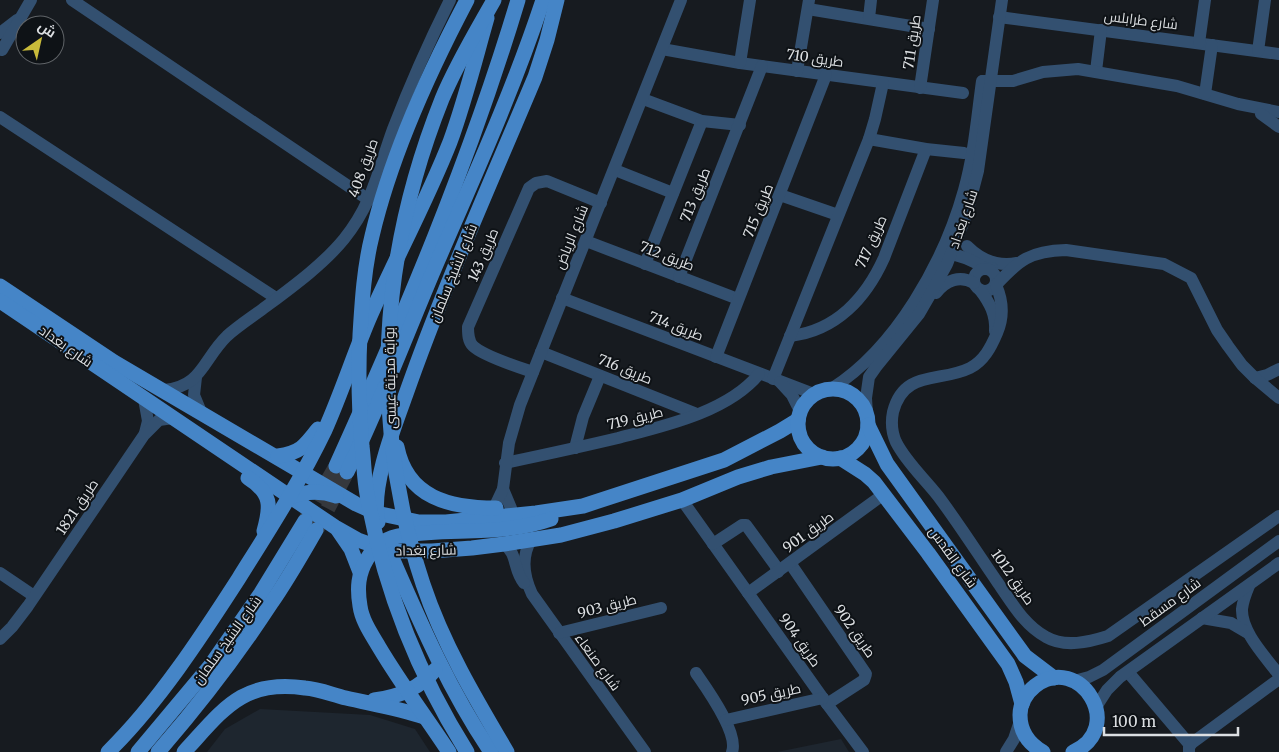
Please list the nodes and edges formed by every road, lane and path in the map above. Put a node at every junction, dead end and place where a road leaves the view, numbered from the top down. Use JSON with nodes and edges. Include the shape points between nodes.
{"nodes":[{"id":1,"x":31,"y":0,"type":"edge"},
{"id":2,"x":72,"y":0,"type":"edge"},
{"id":3,"x":450,"y":0,"type":"edge"},
{"id":4,"x":467,"y":0,"type":"edge"},
{"id":5,"x":493,"y":0,"type":"edge"},
{"id":6,"x":518,"y":0,"type":"edge"},
{"id":7,"x":543,"y":0,"type":"edge"},
{"id":8,"x":557,"y":0,"type":"edge"},
{"id":9,"x":681,"y":0,"type":"edge"},
{"id":10,"x":750,"y":0,"type":"edge"},
{"id":11,"x":871,"y":0,"type":"edge"},
{"id":12,"x":933,"y":0,"type":"edge"},
{"id":13,"x":995,"y":0,"type":"edge"},
{"id":14,"x":1002,"y":0,"type":"edge"},
{"id":15,"x":1205,"y":0,"type":"edge"},
{"id":16,"x":1265,"y":0,"type":"edge"},
{"id":17,"x":809,"y":4,"type":"edge"},
{"id":18,"x":22,"y":15,"type":"edge"},
{"id":19,"x":999,"y":17,"type":"junction"},
{"id":20,"x":869,"y":18,"type":"junction"},
{"id":21,"x":15,"y":22,"type":"edge"},
{"id":22,"x":15,"y":27,"type":"edge"},
{"id":23,"x":929,"y":29,"type":"junction"},
{"id":24,"x":1101,"y":30,"type":"junction"},
{"id":25,"x":0,"y":34,"type":"edge"},
{"id":26,"x":1205,"y":44,"type":"junction"},
{"id":27,"x":662,"y":49,"type":"junction"},
{"id":28,"x":1,"y":51,"type":"edge"},
{"id":29,"x":1258,"y":51,"type":"junction"},
{"id":30,"x":1279,"y":54,"type":"edge"},
{"id":31,"x":740,"y":63,"type":"junction"},
{"id":32,"x":762,"y":66,"type":"junction"},
{"id":33,"x":798,"y":71,"type":"junction"},
{"id":34,"x":1096,"y":71,"type":"junction"},
{"id":35,"x":826,"y":75,"type":"junction"},
{"id":36,"x":883,"y":83,"type":"junction"},
{"id":37,"x":986,"y":86,"type":"junction"},
{"id":38,"x":920,"y":88,"type":"junction"},
{"id":39,"x":963,"y":93,"type":"dead end"},
{"id":40,"x":1205,"y":94,"type":"junction"},
{"id":41,"x":643,"y":99,"type":"junction"},
{"id":42,"x":1238,"y":104,"type":"junction"},
{"id":43,"x":1279,"y":112,"type":"edge"},
{"id":44,"x":1261,"y":114,"type":"junction"},
{"id":45,"x":0,"y":117,"type":"edge"},
{"id":46,"x":1279,"y":120,"type":"edge"},
{"id":47,"x":702,"y":121,"type":"junction"},
{"id":48,"x":740,"y":125,"type":"junction"},
{"id":49,"x":1279,"y":127,"type":"edge"},
{"id":50,"x":869,"y":139,"type":"junction"},
{"id":51,"x":926,"y":149,"type":"junction"},
{"id":52,"x":964,"y":153,"type":"dead end"},
{"id":53,"x":614,"y":170,"type":"junction"},
{"id":54,"x":673,"y":193,"type":"junction"},
{"id":55,"x":780,"y":195,"type":"junction"},
{"id":56,"x":369,"y":200,"type":"junction"},
{"id":57,"x":601,"y":203,"type":"junction"},
{"id":58,"x":838,"y":215,"type":"junction"},
{"id":59,"x":961,"y":230,"type":"junction"},
{"id":60,"x":586,"y":241,"type":"junction"},
{"id":61,"x":967,"y":246,"type":"junction"},
{"id":62,"x":945,"y":257,"type":"junction"},
{"id":63,"x":975,"y":261,"type":"junction"},
{"id":64,"x":645,"y":264,"type":"junction"},
{"id":65,"x":1013,"y":264,"type":"junction"},
{"id":66,"x":986,"y":269,"type":"junction"},
{"id":67,"x":678,"y":277,"type":"junction"},
{"id":68,"x":976,"y":284,"type":"junction"},
{"id":69,"x":996,"y":285,"type":"junction"},
{"id":70,"x":0,"y":286,"type":"edge"},
{"id":71,"x":276,"y":298,"type":"junction"},
{"id":72,"x":562,"y":298,"type":"junction"},
{"id":73,"x":738,"y":300,"type":"junction"},
{"id":74,"x":0,"y":301,"type":"edge"},
{"id":75,"x":919,"y":314,"type":"junction"},
{"id":76,"x":790,"y":336,"type":"junction"},
{"id":77,"x":995,"y":339,"type":"junction"},
{"id":78,"x":541,"y":352,"type":"junction"},
{"id":79,"x":716,"y":357,"type":"junction"},
{"id":80,"x":1275,"y":371,"type":"edge"},
{"id":81,"x":533,"y":372,"type":"junction"},
{"id":82,"x":759,"y":374,"type":"junction"},
{"id":83,"x":600,"y":376,"type":"junction"},
{"id":84,"x":196,"y":377,"type":"junction"},
{"id":85,"x":1255,"y":378,"type":"junction"},
{"id":86,"x":777,"y":381,"type":"junction"},
{"id":87,"x":1265,"y":386,"type":"junction"},
{"id":88,"x":832,"y":389,"type":"junction"},
{"id":89,"x":164,"y":390,"type":"junction"},
{"id":90,"x":814,"y":394,"type":"junction"},
{"id":91,"x":1279,"y":398,"type":"edge"},
{"id":92,"x":144,"y":399,"type":"junction"},
{"id":93,"x":335,"y":406,"type":"junction"},
{"id":94,"x":201,"y":412,"type":"junction"},
{"id":95,"x":697,"y":414,"type":"junction"},
{"id":96,"x":799,"y":416,"type":"junction"},
{"id":97,"x":174,"y":419,"type":"junction"},
{"id":98,"x":867,"y":420,"type":"junction"},
{"id":99,"x":396,"y":421,"type":"junction"},
{"id":100,"x":144,"y":434,"type":"junction"},
{"id":101,"x":575,"y":448,"type":"junction"},
{"id":102,"x":278,"y":456,"type":"junction"},
{"id":103,"x":822,"y":457,"type":"junction"},
{"id":104,"x":840,"y":458,"type":"junction"},
{"id":105,"x":505,"y":463,"type":"junction"},
{"id":106,"x":298,"y":486,"type":"junction"},
{"id":107,"x":503,"y":489,"type":"junction"},
{"id":108,"x":884,"y":494,"type":"junction"},
{"id":109,"x":682,"y":500,"type":"junction"},
{"id":110,"x":356,"y":504,"type":"junction"},
{"id":111,"x":582,"y":506,"type":"junction"},
{"id":112,"x":494,"y":508,"type":"junction"},
{"id":113,"x":511,"y":508,"type":"junction"},
{"id":114,"x":376,"y":513,"type":"junction"},
{"id":115,"x":1279,"y":516,"type":"edge"},
{"id":116,"x":310,"y":520,"type":"junction"},
{"id":117,"x":335,"y":527,"type":"junction"},
{"id":118,"x":531,"y":540,"type":"junction"},
{"id":119,"x":1279,"y":540,"type":"edge"},
{"id":120,"x":504,"y":544,"type":"junction"},
{"id":121,"x":713,"y":544,"type":"junction"},
{"id":122,"x":383,"y":546,"type":"junction"},
{"id":123,"x":259,"y":547,"type":"junction"},
{"id":124,"x":432,"y":551,"type":"junction"},
{"id":125,"x":790,"y":563,"type":"junction"},
{"id":126,"x":1279,"y":563,"type":"edge"},
{"id":127,"x":360,"y":572,"type":"junction"},
{"id":128,"x":778,"y":572,"type":"junction"},
{"id":129,"x":0,"y":573,"type":"edge"},
{"id":130,"x":404,"y":582,"type":"junction"},
{"id":131,"x":1248,"y":586,"type":"junction"},
{"id":132,"x":529,"y":588,"type":"junction"},
{"id":133,"x":748,"y":593,"type":"junction"},
{"id":134,"x":34,"y":596,"type":"junction"},
{"id":135,"x":661,"y":608,"type":"dead end"},
{"id":136,"x":1202,"y":618,"type":"junction"},
{"id":137,"x":1248,"y":632,"type":"junction"},
{"id":138,"x":559,"y":633,"type":"junction"},
{"id":139,"x":0,"y":639,"type":"edge"},
{"id":140,"x":439,"y":664,"type":"junction"},
{"id":141,"x":1128,"y":672,"type":"junction"},
{"id":142,"x":696,"y":673,"type":"dead end"},
{"id":143,"x":1279,"y":675,"type":"edge"},
{"id":144,"x":1054,"y":678,"type":"junction"},
{"id":145,"x":1279,"y":679,"type":"edge"},
{"id":146,"x":1074,"y":681,"type":"junction"},
{"id":147,"x":407,"y":691,"type":"junction"},
{"id":148,"x":825,"y":701,"type":"junction"},
{"id":149,"x":363,"y":702,"type":"junction"},
{"id":150,"x":1022,"y":704,"type":"junction"},
{"id":151,"x":1096,"y":707,"type":"junction"},
{"id":152,"x":424,"y":716,"type":"junction"},
{"id":153,"x":726,"y":720,"type":"junction"},
{"id":154,"x":1020,"y":721,"type":"junction"},
{"id":155,"x":1092,"y":736,"type":"junction"},
{"id":156,"x":1190,"y":749,"type":"edge"},
{"id":157,"x":108,"y":752,"type":"edge"},
{"id":158,"x":138,"y":752,"type":"edge"},
{"id":159,"x":158,"y":752,"type":"edge"},
{"id":160,"x":184,"y":752,"type":"edge"},
{"id":161,"x":449,"y":752,"type":"edge"},
{"id":162,"x":467,"y":752,"type":"edge"},
{"id":163,"x":491,"y":752,"type":"edge"},
{"id":164,"x":507,"y":752,"type":"edge"},
{"id":165,"x":645,"y":752,"type":"edge"},
{"id":166,"x":732,"y":752,"type":"edge"},
{"id":167,"x":863,"y":752,"type":"edge"},
{"id":168,"x":1006,"y":752,"type":"edge"},
{"id":169,"x":1043,"y":752,"type":"edge"},
{"id":170,"x":1074,"y":752,"type":"edge"},
{"id":171,"x":1098,"y":752,"type":"edge"}],
"edges":[{"from":1,"to":18,"type":"street"},
{"from":2,"to":56,"type":"street"},
{"from":3,"to":56,"type":"street","name":"طريق 408","via":[[407,93]]},
{"from":4,"to":162,"type":"main road","name":"بوابة مدينة عيسى","bridge":true,"via":[[408,125],[382,200],[371,238],[359,343],[367,492],[384,568],[428,684]]},
{"from":5,"to":93,"type":"main road","via":[[470,84],[449,143],[368,322]]},
{"from":5,"to":164,"type":"main road","name":"بوابة مدينة عيسى","bridge":true,"via":[[442,98],[415,181],[397,253],[389,316],[388,359],[390,432],[403,512],[423,585],[464,678]]},
{"from":6,"to":7,"type":"main road","name":"شارع الشيخ سلمان","via":[[470,147],[341,469],[376,410],[515,77]]},
{"from":8,"to":99,"type":"main road","name":"شارع الشيخ سلمان","via":[[535,77],[434,320]]},
{"from":9,"to":27,"type":"street","name":"شارع الرياض"},
{"from":10,"to":31,"type":"street"},
{"from":11,"to":20,"type":"street"},
{"from":12,"to":23,"type":"street","name":"طريق 711"},
{"from":13,"to":37,"type":"street","name":"شارع بغداد"},
{"from":14,"to":19,"type":"street","name":"شارع بغداد"},
{"from":15,"to":26,"type":"street"},
{"from":16,"to":29,"type":"street"},
{"from":17,"to":20,"type":"street"},
{"from":17,"to":33,"type":"street"},
{"from":19,"to":24,"type":"street","name":"شارع طرابلس"},
{"from":19,"to":37,"type":"street","name":"شارع بغداد"},
{"from":20,"to":23,"type":"street"},
{"from":21,"to":25,"type":"street"},
{"from":22,"to":28,"type":"street"},
{"from":23,"to":38,"type":"street","name":"طريق 711"},
{"from":24,"to":26,"type":"street","name":"شارع طرابلس"},
{"from":24,"to":34,"type":"street"},
{"from":26,"to":29,"type":"street","name":"شارع طرابلس"},
{"from":26,"to":40,"type":"street"},
{"from":27,"to":31,"type":"street","name":"طريق 710"},
{"from":27,"to":41,"type":"street","name":"شارع الرياض"},
{"from":29,"to":30,"type":"street","name":"شارع طرابلس"},
{"from":31,"to":32,"type":"street","name":"طريق 710"},
{"from":32,"to":33,"type":"street","name":"طريق 710"},
{"from":32,"to":48,"type":"street","name":"طريق 713"},
{"from":33,"to":35,"type":"street","name":"طريق 710"},
{"from":34,"to":37,"type":"street","via":[[1069,68]]},
{"from":34,"to":40,"type":"street"},
{"from":35,"to":36,"type":"street","name":"طريق 710"},
{"from":35,"to":55,"type":"street","name":"طريق 715"},
{"from":36,"to":38,"type":"street","name":"طريق 710"},
{"from":36,"to":50,"type":"street"},
{"from":37,"to":59,"type":"street","name":"شارع بغداد","via":[[977,177]]},
{"from":37,"to":62,"type":"street","name":"شارع بغداد","via":[[964,189]]},
{"from":38,"to":39,"type":"street","name":"طريق 710"},
{"from":40,"to":42,"type":"street"},
{"from":41,"to":47,"type":"street"},
{"from":41,"to":53,"type":"street","name":"شارع الرياض"},
{"from":42,"to":43,"type":"street"},
{"from":42,"to":44,"type":"street"},
{"from":44,"to":46,"type":"street"},
{"from":44,"to":49,"type":"street"},
{"from":45,"to":71,"type":"street"},
{"from":47,"to":48,"type":"street"},
{"from":47,"to":54,"type":"street","name":"طريق 713"},
{"from":48,"to":67,"type":"street","name":"طريق 713"},
{"from":50,"to":51,"type":"street"},
{"from":50,"to":58,"type":"street"},
{"from":51,"to":52,"type":"street"},
{"from":51,"to":76,"type":"street","name":"طريق 717","via":[[876,274],[842,317],[820,329]]},
{"from":53,"to":54,"type":"street"},
{"from":53,"to":57,"type":"street","name":"شارع الرياض"},
{"from":54,"to":64,"type":"street","name":"طريق 713"},
{"from":55,"to":58,"type":"street"},
{"from":55,"to":73,"type":"street","name":"طريق 715"},
{"from":56,"to":71,"type":"street","name":"طريق 408","via":[[336,247]]},
{"from":57,"to":60,"type":"street","name":"شارع الرياض"},
{"from":57,"to":81,"type":"street","name":"طريق 143","via":[[548,181],[529,188],[468,327],[468,338],[473,346]]},
{"from":58,"to":76,"type":"street"},
{"from":59,"to":61,"type":"street"},
{"from":59,"to":62,"type":"street","name":"شارع بغداد"},
{"from":60,"to":64,"type":"street","name":"طريق 712"},
{"from":60,"to":72,"type":"street","name":"شارع الرياض"},
{"from":61,"to":63,"type":"street"},
{"from":61,"to":65,"type":"street","via":[[984,260]]},
{"from":62,"to":63,"type":"street"},
{"from":62,"to":68,"type":"street"},
{"from":62,"to":75,"type":"street","name":"شارع بغداد"},
{"from":62,"to":88,"type":"street","name":"شارع بغداد","via":[[896,327],[856,371]]},
{"from":63,"to":66,"type":"street"},
{"from":64,"to":67,"type":"street","name":"طريق 712"},
{"from":65,"to":66,"type":"street"},
{"from":65,"to":69,"type":"street"},
{"from":65,"to":85,"type":"street","via":[[1040,252],[1066,250],[1164,264],[1182,272],[1191,278],[1228,346]]},
{"from":66,"to":68,"type":"street","via":[[979,270],[975,276]]},
{"from":66,"to":69,"type":"street","via":[[995,274]]},
{"from":67,"to":73,"type":"street","name":"طريق 712"},
{"from":68,"to":69,"type":"street","via":[[987,292]]},
{"from":68,"to":75,"type":"street","via":[[960,278],[946,282]]},
{"from":68,"to":77,"type":"street","via":[[994,318]]},
{"from":69,"to":77,"type":"street","via":[[1002,301],[1002,314]]},
{"from":70,"to":89,"type":"main road","name":"شارع بغداد","via":[[114,362]]},
{"from":71,"to":84,"type":"street","name":"طريق 408","via":[[228,335]]},
{"from":72,"to":78,"type":"street","name":"شارع الرياض"},
{"from":72,"to":79,"type":"street","name":"طريق 714"},
{"from":73,"to":79,"type":"street","name":"طريق 715"},
{"from":74,"to":92,"type":"main road","name":"شارع بغداد"},
{"from":75,"to":98,"type":"street","name":"شارع بغداد","via":[[870,377],[866,398]]},
{"from":76,"to":86,"type":"street"},
{"from":77,"to":115,"type":"street","name":"طريق 1012","via":[[984,356],[970,368],[928,377],[908,387],[896,405],[893,432],[905,456],[938,496],[1024,620],[1046,637],[1067,643],[1086,643],[1108,636]]},
{"from":78,"to":81,"type":"street","name":"شارع الرياض"},
{"from":78,"to":83,"type":"street","name":"طريق 716"},
{"from":79,"to":82,"type":"street","name":"طريق 714"},
{"from":80,"to":85,"type":"street"},
{"from":80,"to":87,"type":"street"},
{"from":81,"to":105,"type":"street","name":"شارع الرياض","via":[[514,424]]},
{"from":82,"to":86,"type":"street","name":"طريق 714"},
{"from":82,"to":95,"type":"street","name":"طريق 719","via":[[743,391]]},
{"from":83,"to":95,"type":"street","name":"طريق 716"},
{"from":83,"to":101,"type":"street","via":[[583,417]]},
{"from":84,"to":89,"type":"street","name":"طريق 408","via":[[181,387]]},
{"from":84,"to":94,"type":"street","via":[[194,395]]},
{"from":85,"to":87,"type":"street"},
{"from":86,"to":90,"type":"street","name":"طريق 714"},
{"from":86,"to":96,"type":"street","name":"طريق 714","via":[[792,395]]},
{"from":87,"to":91,"type":"street"},
{"from":88,"to":90,"type":"main road"},
{"from":88,"to":98,"type":"main road","via":[[849,393],[863,406]]},
{"from":89,"to":94,"type":"main road","name":"شارع بغداد"},
{"from":90,"to":96,"type":"main road"},
{"from":92,"to":97,"type":"main road","name":"شارع بغداد"},
{"from":92,"to":100,"type":"street","name":"طريق 1821","via":[[148,421]]},
{"from":93,"to":102,"type":"main road","via":[[303,447],[292,454]]},
{"from":93,"to":106,"type":"main road"},
{"from":94,"to":102,"type":"main road","name":"شارع بغداد"},
{"from":95,"to":101,"type":"street","name":"طريق 719","via":[[670,425]]},
{"from":96,"to":103,"type":"main road","via":[[799,432],[804,443]]},
{"from":96,"to":111,"type":"main road","name":"شارع بغداد","via":[[780,431],[724,460]]},
{"from":97,"to":100,"type":"street","name":"طريق 1821","via":[[160,420]]},
{"from":97,"to":106,"type":"main road","name":"شارع بغداد"},
{"from":97,"to":123,"type":"main road","via":[[179,431],[263,490],[269,509]]},
{"from":98,"to":104,"type":"main road","via":[[867,434],[863,442],[857,450]]},
{"from":98,"to":144,"type":"main road","name":"شارع القدس","via":[[887,464],[1025,656]]},
{"from":99,"to":112,"type":"main road","via":[[398,455],[406,473],[420,489],[444,502]]},
{"from":99,"to":114,"type":"main road","name":"شارع الشيخ سلمان","via":[[380,480]]},
{"from":100,"to":134,"type":"street","name":"طريق 1821"},
{"from":101,"to":105,"type":"street","name":"طريق 719"},
{"from":102,"to":106,"type":"main road","name":"شارع بغداد"},
{"from":103,"to":104,"type":"main road"},
{"from":103,"to":109,"type":"main road","name":"شارع بغداد","via":[[738,477]]},
{"from":104,"to":108,"type":"main road","name":"شارع القدس","via":[[865,474]]},
{"from":105,"to":107,"type":"street","name":"شارع الرياض"},
{"from":106,"to":110,"type":"main road","name":"شارع بغداد"},
{"from":106,"to":110,"type":"main road"},
{"from":106,"to":116,"type":"main road"},
{"from":106,"to":123,"type":"main road"},
{"from":107,"to":112,"type":"street","name":"شارع الرياض"},
{"from":107,"to":113,"type":"street","name":"شارع الرياض"},
{"from":108,"to":125,"type":"street","name":"طريق 901"},
{"from":108,"to":150,"type":"main road","name":"شارع القدس","via":[[1008,664]]},
{"from":109,"to":118,"type":"main road","name":"شارع بغداد","via":[[614,521]]},
{"from":109,"to":121,"type":"street","name":"طريق 904"},
{"from":110,"to":114,"type":"main road","name":"شارع بغداد"},
{"from":111,"to":113,"type":"main road"},
{"from":111,"to":114,"type":"main road","name":"شارع بغداد","via":[[446,522],[419,522]]},
{"from":111,"to":122,"type":"main road","via":[[549,520],[523,526],[472,532],[418,533],[394,537]]},
{"from":112,"to":113,"type":"main road"},
{"from":114,"to":122,"type":"main road","name":"شارع الشيخ سلمان"},
{"from":116,"to":117,"type":"main road","name":"شارع بغداد"},
{"from":116,"to":158,"type":"main road","name":"شارع الشيخ سلمان","via":[[210,666]]},
{"from":116,"to":159,"type":"main road","name":"شارع الشيخ سلمان","via":[[272,603]]},
{"from":117,"to":122,"type":"main road","name":"شارع بغداد","via":[[358,540]]},
{"from":117,"to":127,"type":"main road","via":[[351,549]]},
{"from":118,"to":120,"type":"main road","name":"شارع بغداد"},
{"from":118,"to":132,"type":"street","name":"شارع صنعاء","via":[[525,559]]},
{"from":119,"to":146,"type":"street","name":"شارع مسقط","via":[[1103,670]]},
{"from":120,"to":124,"type":"main road","name":"شارع بغداد"},
{"from":120,"to":132,"type":"street","name":"شارع صنعاء","via":[[514,556],[519,578]]},
{"from":121,"to":128,"type":"street","via":[[746,525]]},
{"from":121,"to":133,"type":"street","name":"طريق 904"},
{"from":122,"to":124,"type":"main road","name":"شارع بغداد"},
{"from":122,"to":127,"type":"main road","via":[[368,556]]},
{"from":122,"to":130,"type":"main road","name":"شارع الشيخ سلمان"},
{"from":123,"to":157,"type":"main road","via":[[193,648]]},
{"from":124,"to":130,"type":"main road","via":[[412,567]]},
{"from":125,"to":128,"type":"street","name":"طريق 901"},
{"from":125,"to":148,"type":"street","name":"طريق 902","via":[[866,674],[864,680]]},
{"from":126,"to":131,"type":"street"},
{"from":127,"to":147,"type":"main road","via":[[360,608],[369,629]]},
{"from":128,"to":133,"type":"street","name":"طريق 901"},
{"from":129,"to":134,"type":"street"},
{"from":130,"to":140,"type":"main road","name":"شارع الشيخ سلمان"},
{"from":131,"to":136,"type":"street"},
{"from":131,"to":137,"type":"street","via":[[1242,610]]},
{"from":132,"to":138,"type":"street","name":"شارع صنعاء"},
{"from":133,"to":148,"type":"street","name":"طريق 904"},
{"from":134,"to":139,"type":"street","name":"طريق 1821"},
{"from":135,"to":138,"type":"street","name":"طريق 903"},
{"from":136,"to":137,"type":"street","via":[[1230,623]]},
{"from":136,"to":141,"type":"street"},
{"from":137,"to":143,"type":"street"},
{"from":138,"to":165,"type":"street","name":"شارع صنعاء"},
{"from":140,"to":147,"type":"main road","via":[[425,680]]},
{"from":140,"to":163,"type":"main road","name":"شارع الشيخ سلمان"},
{"from":141,"to":151,"type":"street","via":[[1107,690]]},
{"from":141,"to":156,"type":"street"},
{"from":142,"to":153,"type":"street"},
{"from":144,"to":146,"type":"main road"},
{"from":144,"to":150,"type":"main road","via":[[1037,684]]},
{"from":145,"to":156,"type":"street"},
{"from":146,"to":151,"type":"main road","via":[[1088,691]]},
{"from":147,"to":149,"type":"main road"},
{"from":147,"to":152,"type":"main road"},
{"from":148,"to":153,"type":"street","name":"طريق 905"},
{"from":148,"to":167,"type":"street","name":"طريق 904"},
{"from":149,"to":152,"type":"main road"},
{"from":149,"to":160,"type":"main road","via":[[307,688],[263,688],[243,696],[221,711]]},
{"from":150,"to":154,"type":"main road"},
{"from":151,"to":155,"type":"main road","via":[[1097,722]]},
{"from":152,"to":161,"type":"main road"},
{"from":153,"to":166,"type":"street"},
{"from":154,"to":168,"type":"street"},
{"from":154,"to":169,"type":"main road","via":[[1028,740]]},
{"from":155,"to":170,"type":"main road"},
{"from":155,"to":171,"type":"main road"}]}
